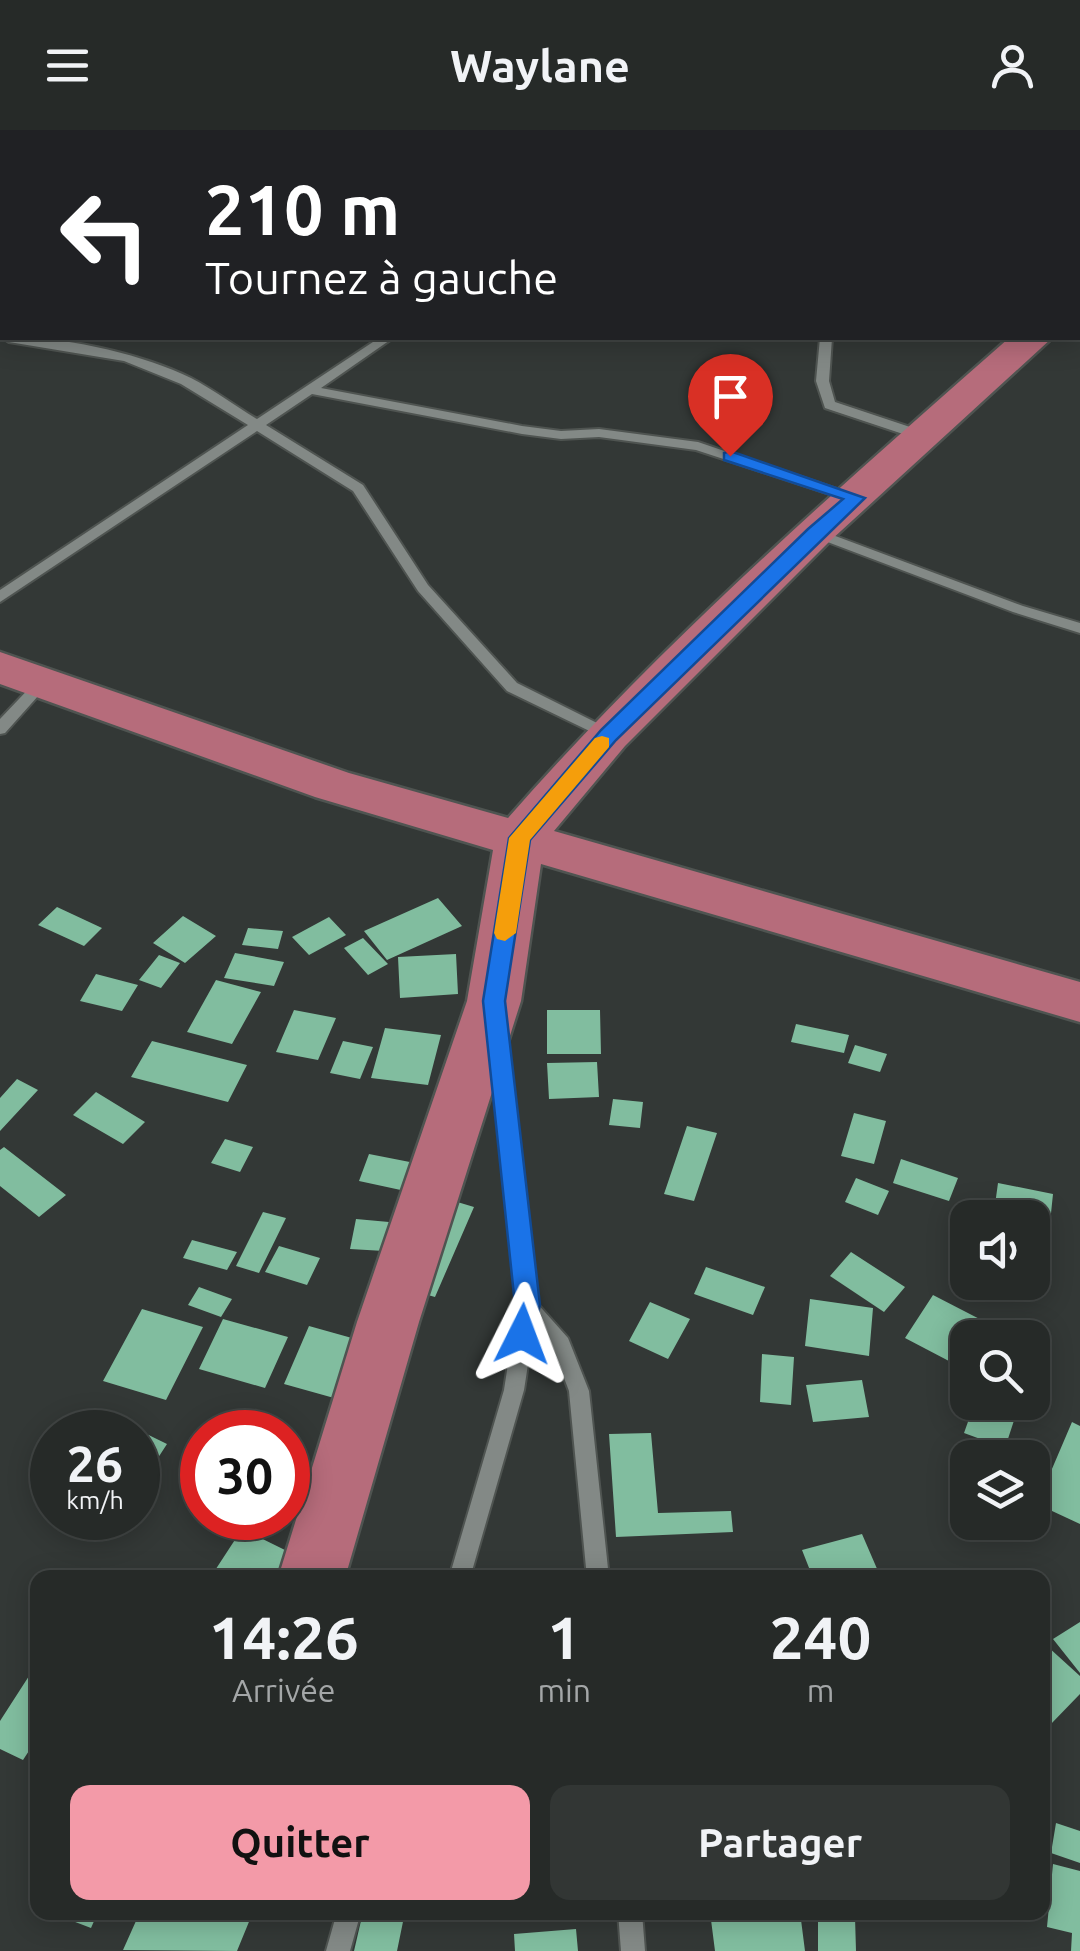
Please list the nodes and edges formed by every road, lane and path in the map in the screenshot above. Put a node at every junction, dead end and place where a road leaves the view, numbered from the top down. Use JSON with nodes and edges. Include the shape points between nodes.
{"nodes":[{"id":1,"x":27,"y":340,"type":"edge"},
{"id":2,"x":384,"y":340,"type":"edge"},
{"id":3,"x":826,"y":340,"type":"edge"},
{"id":4,"x":1030,"y":340,"type":"edge"},
{"id":5,"x":310,"y":390,"type":"junction"},
{"id":6,"x":258,"y":424,"type":"junction"},
{"id":7,"x":923,"y":436,"type":"junction"},
{"id":8,"x":856,"y":498,"type":"junction"},
{"id":9,"x":814,"y":532,"type":"junction"},
{"id":10,"x":0,"y":597,"type":"edge"},
{"id":11,"x":1080,"y":628,"type":"edge"},
{"id":12,"x":21,"y":675,"type":"edge"},
{"id":13,"x":0,"y":729,"type":"edge"},
{"id":14,"x":608,"y":735,"type":"junction"},
{"id":15,"x":520,"y":838,"type":"junction"},
{"id":16,"x":494,"y":1001,"type":"junction"},
{"id":17,"x":1080,"y":1002,"type":"edge"},
{"id":18,"x":527,"y":1305,"type":"junction"},
{"id":19,"x":314,"y":1570,"type":"edge"},
{"id":20,"x":461,"y":1570,"type":"edge"},
{"id":21,"x":597,"y":1570,"type":"edge"},
{"id":22,"x":347,"y":1920,"type":"edge"},
{"id":23,"x":631,"y":1920,"type":"edge"},
{"id":24,"x":338,"y":1951,"type":"edge"},
{"id":25,"x":633,"y":1951,"type":"edge"}],
"edges":[{"from":1,"to":6,"type":"street","via":[[128,358],[186,381]]},
{"from":2,"to":5,"type":"street"},
{"from":3,"to":7,"type":"street","via":[[824,395],[830,406]]},
{"from":4,"to":7,"type":"main road"},
{"from":5,"to":6,"type":"street"},
{"from":5,"to":8,"type":"street","via":[[546,434],[599,433],[698,446]]},
{"from":6,"to":10,"type":"street"},
{"from":6,"to":14,"type":"street","via":[[358,488],[424,588],[512,688]]},
{"from":7,"to":8,"type":"main road"},
{"from":8,"to":9,"type":"main road"},
{"from":9,"to":11,"type":"street"},
{"from":9,"to":14,"type":"main road"},
{"from":12,"to":13,"type":"street"},
{"from":12,"to":15,"type":"main road","via":[[332,784]]},
{"from":14,"to":15,"type":"main road"},
{"from":15,"to":16,"type":"main road"},
{"from":15,"to":17,"type":"main road"},
{"from":16,"to":18,"type":"street"},
{"from":16,"to":19,"type":"main road"},
{"from":18,"to":20,"type":"street","via":[[514,1390]]},
{"from":18,"to":21,"type":"street","via":[[561,1344],[579,1391]]},
{"from":22,"to":24,"type":"street"},
{"from":23,"to":25,"type":"street"}]}
